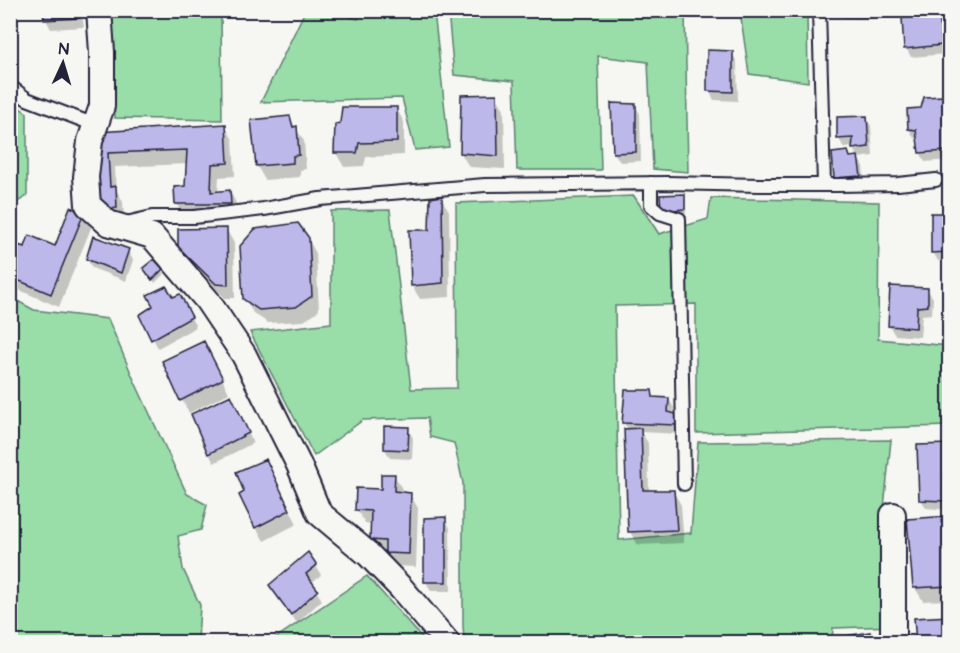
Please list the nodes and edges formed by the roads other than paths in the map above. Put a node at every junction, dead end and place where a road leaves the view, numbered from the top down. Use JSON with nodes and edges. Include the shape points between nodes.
{"nodes":[{"id":1,"x":99,"y":10,"type":"edge"},
{"id":2,"x":819,"y":10,"type":"edge"},
{"id":3,"x":10,"y":86,"type":"edge"},
{"id":4,"x":95,"y":125,"type":"junction"},
{"id":5,"x":936,"y":180,"type":"dead end"},
{"id":6,"x":651,"y":183,"type":"junction"},
{"id":7,"x":824,"y":185,"type":"junction"},
{"id":8,"x":116,"y":226,"type":"junction"},
{"id":9,"x":684,"y":484,"type":"dead end"},
{"id":10,"x":893,"y":515,"type":"dead end"},
{"id":11,"x":447,"y":642,"type":"edge"},
{"id":12,"x":893,"y":642,"type":"edge"}],
"edges":[{"from":1,"to":4,"type":"street","via":[[102,106]]},
{"from":2,"to":7,"type":"lane"},
{"from":3,"to":4,"type":"lane","via":[[27,99]]},
{"from":4,"to":8,"type":"street","via":[[86,177],[88,204]]},
{"from":5,"to":7,"type":"lane"},
{"from":6,"to":7,"type":"lane"},
{"from":6,"to":8,"type":"lane","via":[[485,185],[320,199],[194,218],[152,217]]},
{"from":6,"to":9,"type":"lane","via":[[651,205],[660,213],[679,219]]},
{"from":8,"to":11,"type":"street","via":[[152,236],[207,300],[244,355],[319,513],[368,554]]},
{"from":10,"to":12,"type":"street"}]}
